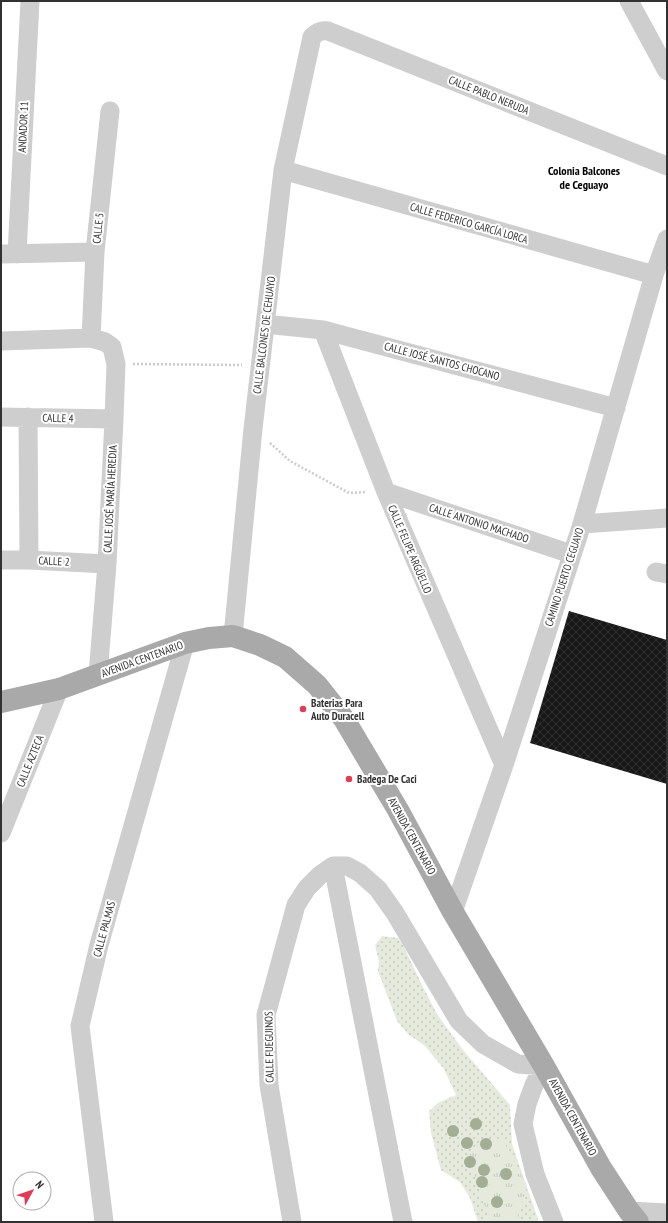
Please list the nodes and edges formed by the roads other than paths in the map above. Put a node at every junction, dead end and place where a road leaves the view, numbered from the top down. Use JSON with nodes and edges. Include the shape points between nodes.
{"nodes":[{"id":1,"x":30,"y":1,"type":"edge"},
{"id":2,"x":629,"y":1,"type":"edge"},
{"id":3,"x":312,"y":37,"type":"joint"},
{"id":4,"x":667,"y":71,"type":"edge"},
{"id":5,"x":110,"y":112,"type":"dead end"},
{"id":6,"x":667,"y":166,"type":"edge"},
{"id":7,"x":283,"y":170,"type":"junction"},
{"id":8,"x":667,"y":239,"type":"edge"},
{"id":9,"x":95,"y":252,"type":"junction"},
{"id":10,"x":9,"y":254,"type":"edge"},
{"id":11,"x":654,"y":275,"type":"junction"},
{"id":12,"x":265,"y":324,"type":"junction"},
{"id":13,"x":323,"y":330,"type":"junction"},
{"id":14,"x":91,"y":338,"type":"junction"},
{"id":15,"x":1,"y":341,"type":"edge"},
{"id":16,"x":616,"y":408,"type":"junction"},
{"id":17,"x":1,"y":416,"type":"edge"},
{"id":18,"x":28,"y":417,"type":"junction"},
{"id":19,"x":114,"y":419,"type":"junction"},
{"id":20,"x":386,"y":492,"type":"junction"},
{"id":21,"x":667,"y":518,"type":"edge"},
{"id":22,"x":582,"y":524,"type":"junction"},
{"id":23,"x":571,"y":554,"type":"junction"},
{"id":24,"x":1,"y":560,"type":"edge"},
{"id":25,"x":29,"y":560,"type":"junction"},
{"id":26,"x":107,"y":564,"type":"junction"},
{"id":27,"x":233,"y":636,"type":"junction"},
{"id":28,"x":185,"y":643,"type":"junction"},
{"id":29,"x":98,"y":676,"type":"junction"},
{"id":30,"x":59,"y":688,"type":"junction"},
{"id":31,"x":1,"y":702,"type":"edge"},
{"id":32,"x":504,"y":766,"type":"junction"},
{"id":33,"x":1,"y":833,"type":"edge"},
{"id":34,"x":333,"y":866,"type":"junction"},
{"id":35,"x":453,"y":912,"type":"junction"},
{"id":36,"x":544,"y":1066,"type":"junction"},
{"id":37,"x":667,"y":1213,"type":"edge"},
{"id":38,"x":634,"y":1217,"type":"edge"},
{"id":39,"x":104,"y":1222,"type":"edge"},
{"id":40,"x":292,"y":1222,"type":"edge"},
{"id":41,"x":403,"y":1222,"type":"edge"},
{"id":42,"x":554,"y":1222,"type":"edge"}],
"edges":[{"from":1,"to":10,"type":"street","name":"ANDADOR 11"},
{"from":2,"to":4,"type":"street"},
{"from":3,"to":6,"type":"street","name":"CALLE PABLO NERUDA","via":[[322,30],[328,31]]},
{"from":3,"to":7,"type":"street","name":"CALLE BALCONES DE CEHUAYO"},
{"from":5,"to":9,"type":"street","name":"CALLE 5"},
{"from":7,"to":11,"type":"street","name":"CALLE FEDERICO GARCÍA LORCA"},
{"from":7,"to":12,"type":"street","name":"CALLE BALCONES DE CEHUAYO"},
{"from":8,"to":11,"type":"street","name":"CAMINO PUERTO CEGUAYO"},
{"from":9,"to":10,"type":"street","name":"CALLE 5"},
{"from":9,"to":14,"type":"street"},
{"from":11,"to":16,"type":"street","name":"CAMINO PUERTO CEGUAYO"},
{"from":12,"to":13,"type":"street","name":"CALLE JOSÉ SANTOS CHOCANO"},
{"from":12,"to":27,"type":"street","name":"CALLE BALCONES DE CEHUAYO"},
{"from":13,"to":16,"type":"street","name":"CALLE JOSÉ SANTOS CHOCANO"},
{"from":13,"to":20,"type":"street","name":"CALLE FELIPE ARGÜELLO"},
{"from":14,"to":15,"type":"street"},
{"from":14,"to":19,"type":"street","name":"CALLE JOSÉ MARÍA HEREDIA","via":[[110,345],[116,364]]},
{"from":16,"to":22,"type":"street","name":"CAMINO PUERTO CEGUAYO"},
{"from":17,"to":18,"type":"street","name":"CALLE 4"},
{"from":18,"to":19,"type":"street","name":"CALLE 4"},
{"from":18,"to":25,"type":"street"},
{"from":19,"to":26,"type":"street","name":"CALLE JOSÉ MARÍA HEREDIA"},
{"from":20,"to":23,"type":"street","name":"CALLE ANTONIO MACHADO"},
{"from":20,"to":32,"type":"street","name":"CALLE FELIPE ARGÜELLO"},
{"from":21,"to":22,"type":"street"},
{"from":22,"to":23,"type":"street","name":"CAMINO PUERTO CEGUAYO"},
{"from":23,"to":32,"type":"street","name":"CAMINO PUERTO CEGUAYO"},
{"from":24,"to":25,"type":"street","name":"CALLE 2"},
{"from":25,"to":26,"type":"street","name":"CALLE 2"},
{"from":26,"to":29,"type":"street","name":"CALLE JOSÉ MARÍA HEREDIA"},
{"from":27,"to":28,"type":"main road","name":"AVENIDA CENTENARIO"},
{"from":27,"to":35,"type":"main road","name":"AVENIDA CENTENARIO","via":[[285,657],[316,685],[344,719],[398,810]]},
{"from":28,"to":29,"type":"main road","name":"AVENIDA CENTENARIO"},
{"from":28,"to":39,"type":"street","name":"CALLE PALMAS","via":[[98,944],[80,1026]]},
{"from":29,"to":30,"type":"main road","name":"AVENIDA CENTENARIO"},
{"from":30,"to":31,"type":"main road","name":"AVENIDA CENTENARIO"},
{"from":30,"to":33,"type":"street","name":"CALLE AZTECA"},
{"from":32,"to":35,"type":"street","name":"CAMINO PUERTO CEGUAYO"},
{"from":34,"to":36,"type":"street","via":[[347,866],[360,873],[378,889],[459,1021],[483,1044],[518,1064]]},
{"from":34,"to":40,"type":"street","name":"CALLE FUEGUINOS","via":[[307,888],[296,904],[266,1014],[269,1085]]},
{"from":34,"to":41,"type":"street"},
{"from":35,"to":36,"type":"main road","name":"AVENIDA CENTENARIO"},
{"from":36,"to":38,"type":"main road","name":"AVENIDA CENTENARIO","via":[[601,1168]]},
{"from":36,"to":42,"type":"street","via":[[527,1104],[523,1124],[536,1174]]},
{"from":37,"to":38,"type":"street"}]}
